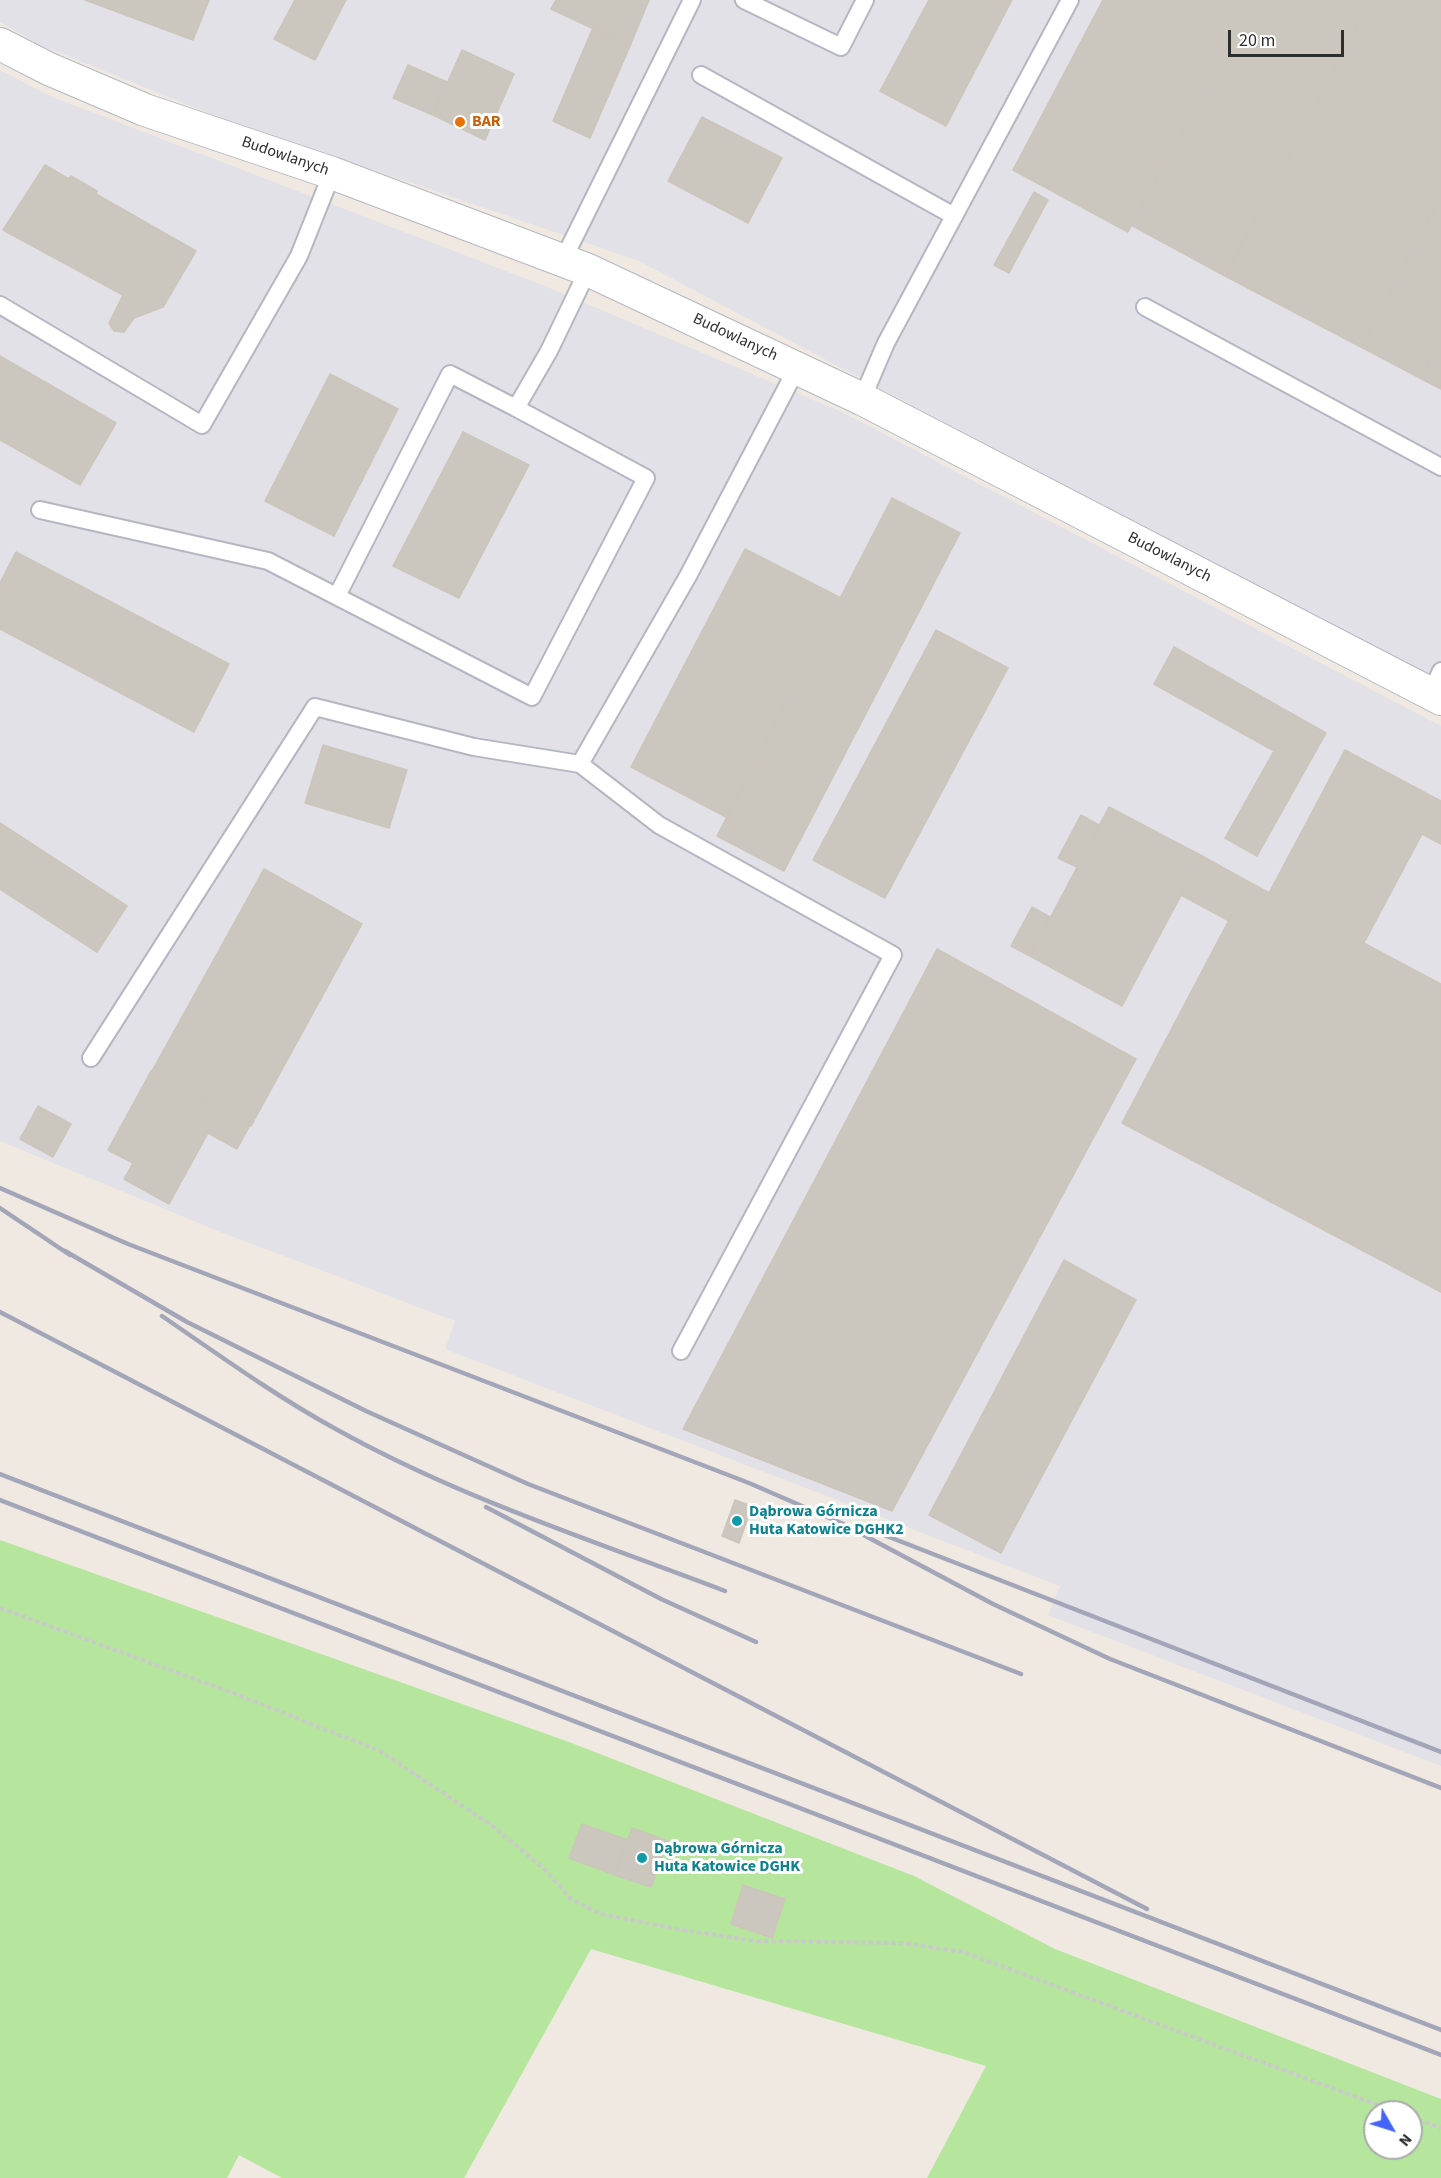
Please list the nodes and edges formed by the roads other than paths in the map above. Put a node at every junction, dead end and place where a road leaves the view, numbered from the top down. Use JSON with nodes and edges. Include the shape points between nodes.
{"nodes":[{"id":1,"x":692,"y":0,"type":"edge"},
{"id":2,"x":744,"y":0,"type":"edge"},
{"id":3,"x":866,"y":0,"type":"edge"},
{"id":4,"x":1070,"y":0,"type":"edge"},
{"id":5,"x":0,"y":44,"type":"edge"},
{"id":6,"x":701,"y":75,"type":"dead end"},
{"id":7,"x":332,"y":173,"type":"junction"},
{"id":8,"x":954,"y":216,"type":"junction"},
{"id":9,"x":575,"y":265,"type":"junction"},
{"id":10,"x":0,"y":305,"type":"edge"},
{"id":11,"x":1145,"y":307,"type":"dead end"},
{"id":12,"x":798,"y":366,"type":"junction"},
{"id":13,"x":862,"y":399,"type":"junction"},
{"id":14,"x":516,"y":408,"type":"junction"},
{"id":15,"x":1441,"y":467,"type":"edge"},
{"id":16,"x":40,"y":510,"type":"dead end"},
{"id":17,"x":337,"y":596,"type":"junction"},
{"id":18,"x":1438,"y":688,"type":"edge"},
{"id":19,"x":580,"y":764,"type":"junction"},
{"id":20,"x":91,"y":1058,"type":"dead end"},
{"id":21,"x":681,"y":1351,"type":"dead end"}],
"edges":[{"from":1,"to":9,"type":"lane"},
{"from":2,"to":3,"type":"lane","via":[[841,47]]},
{"from":4,"to":8,"type":"lane"},
{"from":5,"to":7,"type":"street","name":"Budowlanych","via":[[146,110]]},
{"from":6,"to":8,"type":"lane"},
{"from":7,"to":9,"type":"street","name":"Budowlanych"},
{"from":7,"to":10,"type":"lane","via":[[299,256],[202,424]]},
{"from":8,"to":13,"type":"lane","via":[[886,343]]},
{"from":9,"to":12,"type":"street","name":"Budowlanych"},
{"from":9,"to":14,"type":"lane","via":[[549,351]]},
{"from":11,"to":15,"type":"lane"},
{"from":12,"to":13,"type":"street","name":"Budowlanych"},
{"from":12,"to":19,"type":"lane","via":[[688,576]]},
{"from":13,"to":18,"type":"street","name":"Budowlanych"},
{"from":14,"to":17,"type":"lane","via":[[450,374]]},
{"from":14,"to":17,"type":"lane","via":[[646,478],[532,697]]},
{"from":16,"to":17,"type":"lane","via":[[268,561]]},
{"from":19,"to":20,"type":"lane","via":[[474,747],[315,707]]},
{"from":19,"to":21,"type":"lane","via":[[658,825],[892,954]]}]}
